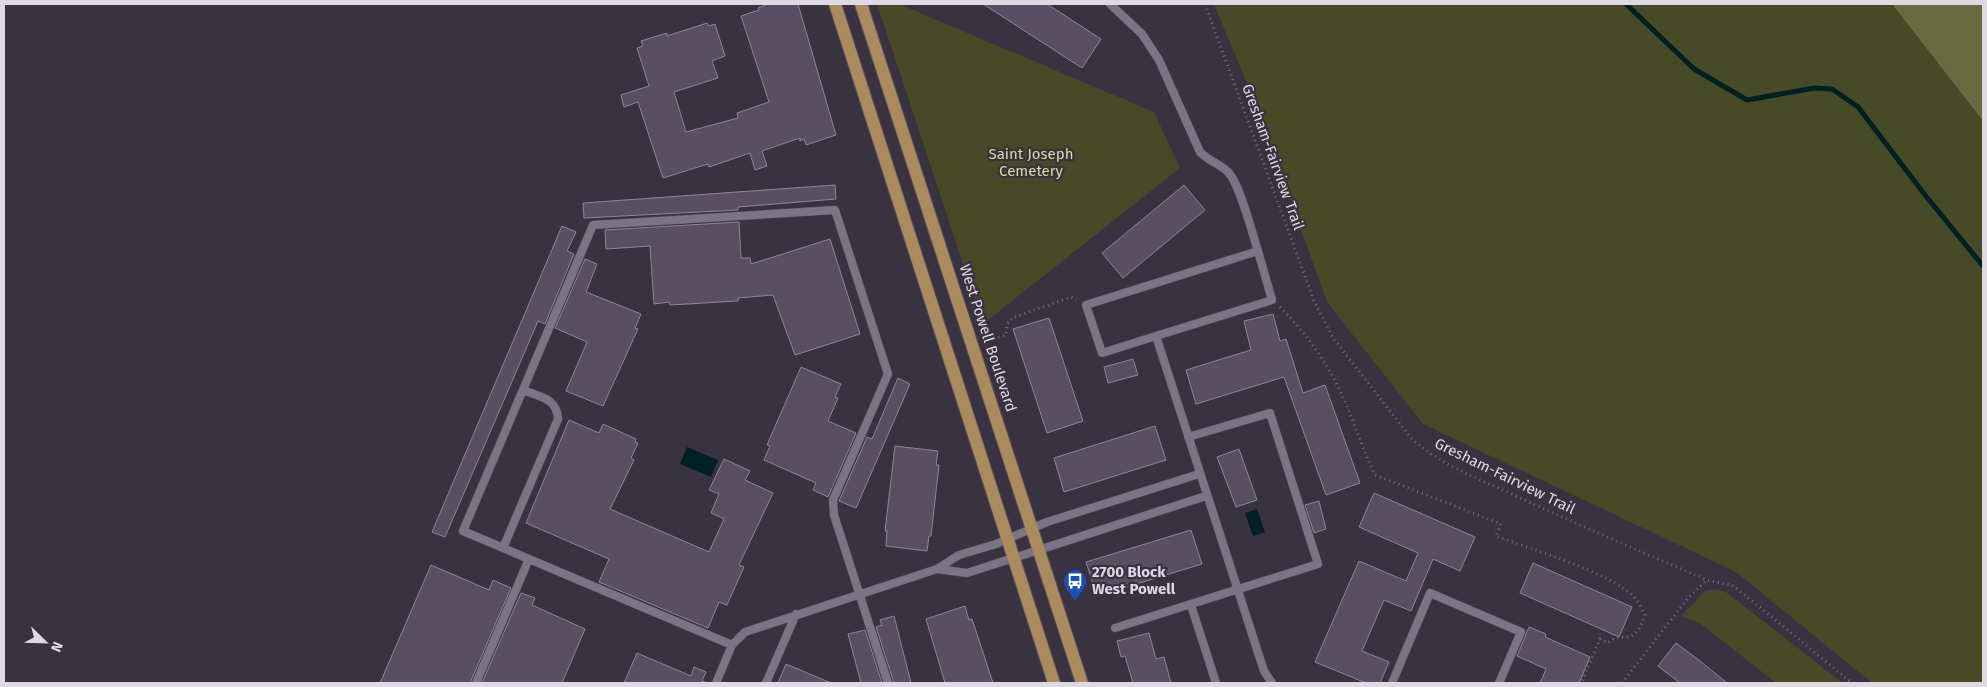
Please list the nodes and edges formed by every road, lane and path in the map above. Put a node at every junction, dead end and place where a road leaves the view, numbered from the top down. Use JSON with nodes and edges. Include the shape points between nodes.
{"nodes":[{"id":1,"x":835,"y":4,"type":"edge"},
{"id":2,"x":861,"y":4,"type":"edge"},
{"id":3,"x":1110,"y":4,"type":"edge"},
{"id":4,"x":1205,"y":4,"type":"edge"},
{"id":5,"x":1258,"y":251,"type":"junction"},
{"id":6,"x":1272,"y":300,"type":"junction"},
{"id":7,"x":1086,"y":305,"type":"junction"},
{"id":8,"x":1156,"y":336,"type":"junction"},
{"id":9,"x":972,"y":345,"type":"junction"},
{"id":10,"x":523,"y":390,"type":"junction"},
{"id":11,"x":1188,"y":437,"type":"junction"},
{"id":12,"x":1199,"y":474,"type":"junction"},
{"id":13,"x":1206,"y":496,"type":"junction"},
{"id":14,"x":1032,"y":528,"type":"junction"},
{"id":15,"x":1008,"y":539,"type":"junction"},
{"id":16,"x":503,"y":548,"type":"junction"},
{"id":17,"x":1039,"y":550,"type":"junction"},
{"id":18,"x":529,"y":559,"type":"junction"},
{"id":19,"x":1014,"y":559,"type":"junction"},
{"id":20,"x":937,"y":569,"type":"junction"},
{"id":21,"x":1707,"y":580,"type":"junction"},
{"id":22,"x":1239,"y":590,"type":"junction"},
{"id":23,"x":859,"y":594,"type":"junction"},
{"id":24,"x":1191,"y":605,"type":"junction"},
{"id":25,"x":796,"y":614,"type":"junction"},
{"id":26,"x":1115,"y":628,"type":"dead end"},
{"id":27,"x":732,"y":645,"type":"junction"},
{"id":28,"x":476,"y":683,"type":"edge"},
{"id":29,"x":716,"y":683,"type":"edge"},
{"id":30,"x":766,"y":683,"type":"edge"},
{"id":31,"x":888,"y":683,"type":"edge"},
{"id":32,"x":1054,"y":683,"type":"edge"},
{"id":33,"x":1082,"y":683,"type":"edge"},
{"id":34,"x":1216,"y":683,"type":"edge"},
{"id":35,"x":1272,"y":683,"type":"edge"},
{"id":36,"x":1392,"y":683,"type":"edge"},
{"id":37,"x":1499,"y":683,"type":"edge"},
{"id":38,"x":1581,"y":683,"type":"edge"},
{"id":39,"x":1622,"y":683,"type":"edge"},
{"id":40,"x":1852,"y":683,"type":"edge"}],
"edges":[{"from":1,"to":15,"type":"main road"},
{"from":2,"to":9,"type":"main road","name":"West Powell Boulevard"},
{"from":3,"to":5,"type":"lane","via":[[1142,34],[1158,60],[1200,152],[1229,172]]},
{"from":4,"to":21,"type":"path","name":"Gresham-Fairview Trail","via":[[1314,301],[1333,338],[1395,419],[1426,451],[1448,464]]},
{"from":5,"to":6,"type":"lane"},
{"from":5,"to":7,"type":"lane"},
{"from":6,"to":8,"type":"lane"},
{"from":6,"to":38,"type":"path","via":[[1297,324],[1323,360],[1346,403],[1375,475],[1501,524],[1496,536],[1594,574],[1633,596],[1646,615],[1638,633],[1627,639],[1616,637],[1608,642],[1600,639]]},
{"from":7,"to":8,"type":"lane","via":[[1102,353]]},
{"from":7,"to":9,"type":"path","via":[[1070,297],[1042,306],[1012,318],[1007,324],[1006,335]]},
{"from":8,"to":11,"type":"lane"},
{"from":9,"to":14,"type":"main road","name":"West Powell Boulevard"},
{"from":10,"to":16,"type":"lane","via":[[552,402],[558,409],[558,420]]},
{"from":10,"to":16,"type":"lane","via":[[463,531]]},
{"from":10,"to":23,"type":"lane","via":[[593,225],[835,210],[888,374],[833,500],[834,515]]},
{"from":11,"to":12,"type":"lane"},
{"from":11,"to":22,"type":"lane","via":[[1270,413],[1318,564]]},
{"from":12,"to":13,"type":"lane"},
{"from":12,"to":14,"type":"lane"},
{"from":13,"to":17,"type":"lane"},
{"from":13,"to":22,"type":"lane"},
{"from":14,"to":15,"type":"lane"},
{"from":14,"to":17,"type":"main road","name":"West Powell Boulevard"},
{"from":15,"to":19,"type":"main road"},
{"from":15,"to":20,"type":"lane","via":[[959,555]]},
{"from":16,"to":18,"type":"lane"},
{"from":17,"to":19,"type":"lane"},
{"from":17,"to":33,"type":"main road","name":"West Powell Boulevard"},
{"from":18,"to":27,"type":"lane"},
{"from":18,"to":28,"type":"lane"},
{"from":19,"to":20,"type":"lane","via":[[967,574]]},
{"from":19,"to":32,"type":"main road"},
{"from":20,"to":23,"type":"lane"},
{"from":21,"to":39,"type":"path","via":[[1688,598]]},
{"from":21,"to":40,"type":"path","name":"Gresham-Fairview Trail","via":[[1734,586]]},
{"from":22,"to":24,"type":"lane"},
{"from":22,"to":35,"type":"lane","via":[[1264,671]]},
{"from":23,"to":25,"type":"lane"},
{"from":23,"to":31,"type":"lane"},
{"from":24,"to":26,"type":"lane"},
{"from":24,"to":34,"type":"lane"},
{"from":25,"to":27,"type":"lane","via":[[745,632]]},
{"from":25,"to":30,"type":"lane"},
{"from":27,"to":29,"type":"lane"},
{"from":36,"to":37,"type":"lane","via":[[1430,593],[1521,632]]}]}
